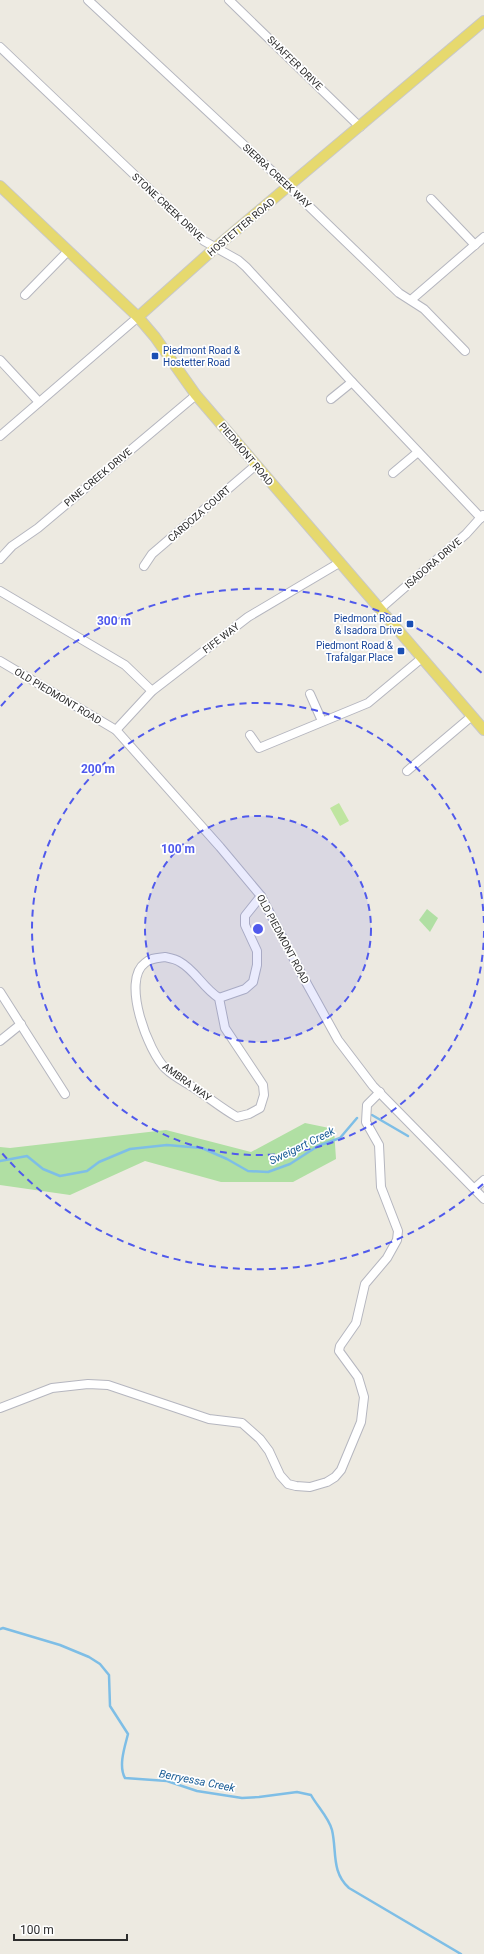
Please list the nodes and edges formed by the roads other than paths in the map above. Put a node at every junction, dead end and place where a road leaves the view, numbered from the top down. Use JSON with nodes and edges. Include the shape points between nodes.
{"nodes":[{"id":1,"x":88,"y":0,"type":"edge"},
{"id":2,"x":229,"y":0,"type":"edge"},
{"id":3,"x":484,"y":21,"type":"edge"},
{"id":4,"x":0,"y":47,"type":"edge"},
{"id":5,"x":360,"y":127,"type":"junction"},
{"id":6,"x":289,"y":187,"type":"junction"},
{"id":7,"x":1,"y":188,"type":"edge"},
{"id":8,"x":431,"y":199,"type":"dead end"},
{"id":9,"x":484,"y":237,"type":"edge"},
{"id":10,"x":475,"y":245,"type":"junction"},
{"id":11,"x":215,"y":248,"type":"junction"},
{"id":12,"x":68,"y":251,"type":"junction"},
{"id":13,"x":25,"y":295,"type":"dead end"},
{"id":14,"x":411,"y":300,"type":"junction"},
{"id":15,"x":138,"y":317,"type":"junction"},
{"id":16,"x":465,"y":351,"type":"dead end"},
{"id":17,"x":0,"y":360,"type":"edge"},
{"id":18,"x":352,"y":382,"type":"junction"},
{"id":19,"x":196,"y":395,"type":"junction"},
{"id":20,"x":331,"y":399,"type":"dead end"},
{"id":21,"x":39,"y":402,"type":"junction"},
{"id":22,"x":0,"y":436,"type":"edge"},
{"id":23,"x":418,"y":452,"type":"junction"},
{"id":24,"x":256,"y":465,"type":"junction"},
{"id":25,"x":393,"y":473,"type":"dead end"},
{"id":26,"x":482,"y":516,"type":"edge"},
{"id":27,"x":0,"y":560,"type":"edge"},
{"id":28,"x":339,"y":563,"type":"junction"},
{"id":29,"x":144,"y":566,"type":"dead end"},
{"id":30,"x":0,"y":591,"type":"edge"},
{"id":31,"x":380,"y":609,"type":"junction"},
{"id":32,"x":422,"y":658,"type":"junction"},
{"id":33,"x":0,"y":662,"type":"edge"},
{"id":34,"x":152,"y":691,"type":"junction"},
{"id":35,"x":310,"y":694,"type":"dead end"},
{"id":36,"x":472,"y":716,"type":"junction"},
{"id":37,"x":322,"y":721,"type":"junction"},
{"id":38,"x":116,"y":730,"type":"junction"},
{"id":39,"x":484,"y":730,"type":"edge"},
{"id":40,"x":250,"y":735,"type":"dead end"},
{"id":41,"x":407,"y":771,"type":"dead end"},
{"id":42,"x":262,"y":896,"type":"junction"},
{"id":43,"x":0,"y":992,"type":"edge"},
{"id":44,"x":220,"y":998,"type":"junction"},
{"id":45,"x":21,"y":1024,"type":"junction"},
{"id":46,"x":0,"y":1041,"type":"edge"},
{"id":47,"x":380,"y":1092,"type":"junction"},
{"id":48,"x":65,"y":1094,"type":"dead end"},
{"id":49,"x":484,"y":1180,"type":"edge"},
{"id":50,"x":474,"y":1188,"type":"junction"},
{"id":51,"x":484,"y":1199,"type":"edge"},
{"id":52,"x":0,"y":1408,"type":"edge"}],
"edges":[{"from":1,"to":6,"type":"street","name":"SIERRA CREEK WAY"},
{"from":2,"to":5,"type":"street","name":"SHAFFER DRIVE"},
{"from":3,"to":5,"type":"main road","name":"HOSTETTER ROAD"},
{"from":4,"to":11,"type":"street","name":"STONE CREEK DRIVE","via":[[204,241]]},
{"from":5,"to":6,"type":"main road","name":"HOSTETTER ROAD"},
{"from":6,"to":11,"type":"main road","name":"HOSTETTER ROAD"},
{"from":6,"to":14,"type":"street","name":"SIERRA CREEK WAY","via":[[399,293]]},
{"from":7,"to":12,"type":"main road","name":"PIEDMONT ROAD"},
{"from":8,"to":10,"type":"street"},
{"from":9,"to":10,"type":"street"},
{"from":10,"to":14,"type":"street"},
{"from":11,"to":15,"type":"main road","name":"HOSTETTER ROAD"},
{"from":11,"to":18,"type":"street","name":"STONE CREEK DRIVE","via":[[246,267]]},
{"from":12,"to":13,"type":"street"},
{"from":12,"to":15,"type":"main road","name":"PIEDMONT ROAD"},
{"from":14,"to":16,"type":"street","name":"SIERRA CREEK WAY","via":[[424,309]]},
{"from":15,"to":19,"type":"main road","name":"PIEDMONT ROAD"},
{"from":15,"to":21,"type":"street","name":"HOSTETTER ROAD"},
{"from":17,"to":21,"type":"street"},
{"from":18,"to":20,"type":"street"},
{"from":18,"to":23,"type":"street","name":"STONE CREEK DRIVE"},
{"from":19,"to":24,"type":"main road","name":"PIEDMONT ROAD"},
{"from":19,"to":27,"type":"street","name":"PINE CREEK DRIVE","via":[[38,528],[12,546]]},
{"from":21,"to":22,"type":"street","name":"HOSTETTER ROAD"},
{"from":23,"to":25,"type":"street"},
{"from":23,"to":26,"type":"street","name":"STONE CREEK DRIVE"},
{"from":24,"to":28,"type":"main road","name":"PIEDMONT ROAD"},
{"from":24,"to":29,"type":"street","name":"CARDOZA COURT","via":[[152,554]]},
{"from":26,"to":31,"type":"street","name":"ISADORA DRIVE","via":[[466,534]]},
{"from":28,"to":31,"type":"main road","name":"PIEDMONT ROAD"},
{"from":28,"to":34,"type":"street","name":"FIFE WAY","via":[[248,617]]},
{"from":30,"to":34,"type":"street","via":[[125,665]]},
{"from":31,"to":32,"type":"main road","name":"PIEDMONT ROAD"},
{"from":32,"to":36,"type":"main road","name":"PIEDMONT ROAD"},
{"from":32,"to":37,"type":"street","via":[[368,703]]},
{"from":33,"to":38,"type":"street","name":"OLD PIEDMONT ROAD"},
{"from":34,"to":38,"type":"street","name":"FIFE WAY"},
{"from":35,"to":37,"type":"street"},
{"from":36,"to":39,"type":"main road","name":"PIEDMONT ROAD"},
{"from":36,"to":41,"type":"street"},
{"from":37,"to":40,"type":"street","via":[[260,748]]},
{"from":38,"to":42,"type":"street","name":"OLD PIEDMONT ROAD"},
{"from":42,"to":44,"type":"street","via":[[245,916],[245,924],[257,951],[253,982],[245,989]]},
{"from":42,"to":47,"type":"street","name":"OLD PIEDMONT ROAD","via":[[338,1040]]},
{"from":43,"to":45,"type":"street"},
{"from":44,"to":44,"type":"street","name":"AMBRA WAY","via":[[225,1028],[263,1085],[264,1095],[260,1108],[237,1117],[166,1069],[157,1058],[142,1026],[134,983],[144,963],[165,957],[179,961],[189,968],[208,991]]},
{"from":45,"to":46,"type":"street"},
{"from":45,"to":48,"type":"street"},
{"from":47,"to":50,"type":"street","name":"OLD PIEDMONT ROAD"},
{"from":47,"to":52,"type":"street","via":[[367,1105],[366,1122],[379,1145],[381,1187],[398,1231],[397,1240],[387,1258],[365,1284],[356,1323],[340,1346],[339,1351],[358,1377],[364,1397],[361,1422],[342,1470],[335,1477],[310,1487],[288,1484],[280,1475],[260,1438],[242,1423],[209,1419],[108,1385],[88,1384],[52,1388]]},
{"from":49,"to":50,"type":"street"},
{"from":50,"to":51,"type":"street","name":"OLD PIEDMONT ROAD"}]}
